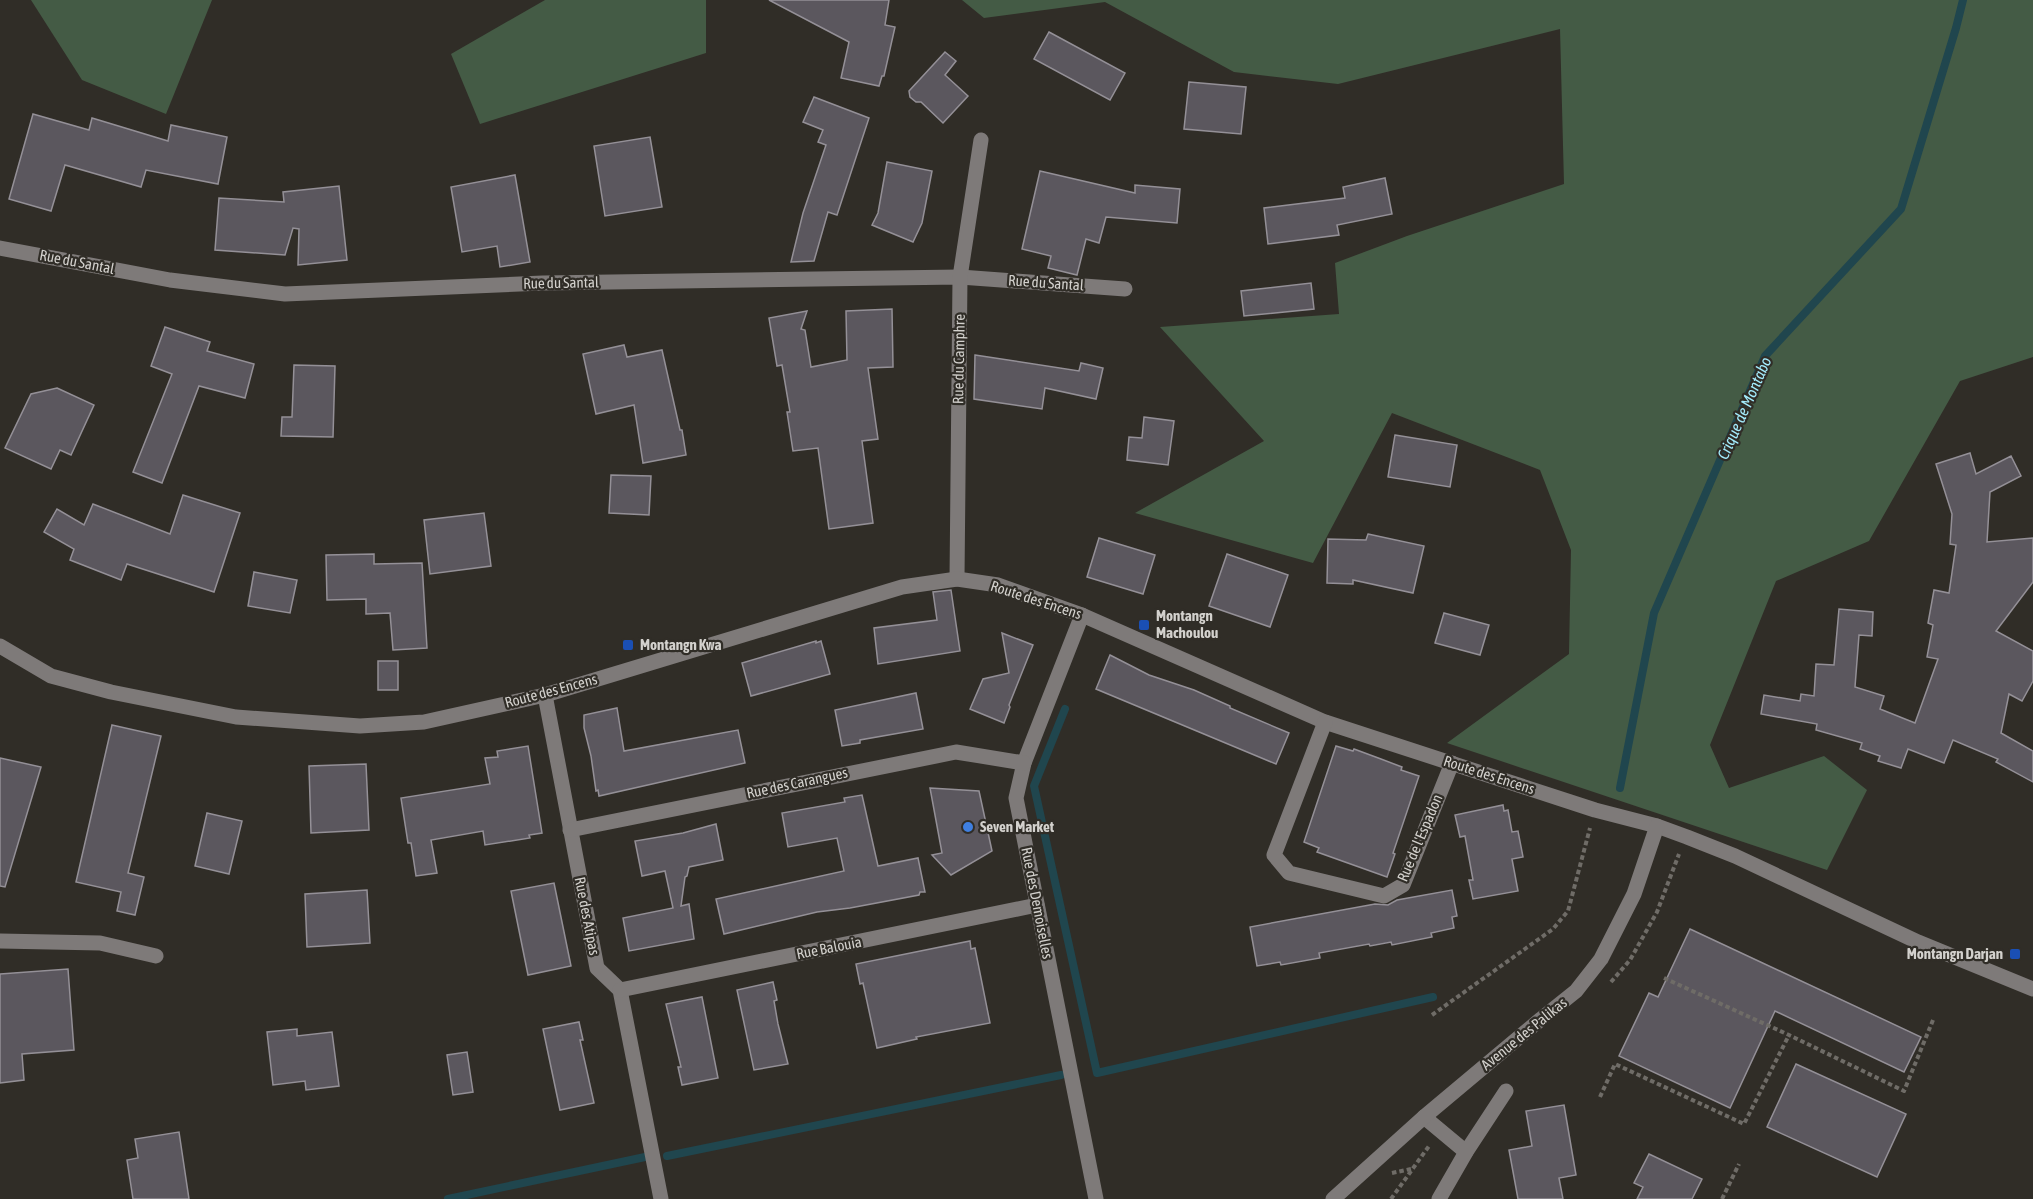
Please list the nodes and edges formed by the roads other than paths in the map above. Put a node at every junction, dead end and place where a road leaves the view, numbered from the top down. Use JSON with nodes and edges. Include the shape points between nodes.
{"nodes":[{"id":1,"x":981,"y":140,"type":"dead end"},
{"id":2,"x":0,"y":248,"type":"edge"},
{"id":3,"x":960,"y":278,"type":"junction"},
{"id":4,"x":1125,"y":289,"type":"dead end"},
{"id":5,"x":957,"y":579,"type":"junction"},
{"id":6,"x":1082,"y":615,"type":"junction"},
{"id":7,"x":0,"y":646,"type":"edge"},
{"id":8,"x":545,"y":695,"type":"junction"},
{"id":9,"x":1326,"y":722,"type":"junction"},
{"id":10,"x":1024,"y":763,"type":"junction"},
{"id":11,"x":1452,"y":763,"type":"junction"},
{"id":12,"x":1657,"y":826,"type":"junction"},
{"id":13,"x":570,"y":830,"type":"junction"},
{"id":14,"x":1037,"y":905,"type":"junction"},
{"id":15,"x":0,"y":940,"type":"edge"},
{"id":16,"x":156,"y":956,"type":"dead end"},
{"id":17,"x":2033,"y":988,"type":"edge"},
{"id":18,"x":620,"y":990,"type":"junction"},
{"id":19,"x":1506,"y":1091,"type":"dead end"},
{"id":20,"x":1424,"y":1117,"type":"junction"},
{"id":21,"x":1466,"y":1152,"type":"junction"},
{"id":22,"x":661,"y":1199,"type":"edge"},
{"id":23,"x":1096,"y":1199,"type":"edge"},
{"id":24,"x":1333,"y":1199,"type":"edge"},
{"id":25,"x":1439,"y":1199,"type":"edge"}],
"edges":[{"from":1,"to":3,"type":"street","name":"Rue du Camphre"},
{"from":2,"to":3,"type":"street","name":"Rue du Santal","via":[[170,280],[285,294],[555,282]]},
{"from":3,"to":4,"type":"street","name":"Rue du Santal"},
{"from":3,"to":5,"type":"street","name":"Rue du Camphre"},
{"from":5,"to":6,"type":"street","name":"Route des Encens","via":[[998,585]]},
{"from":5,"to":8,"type":"street","name":"Route des Encens","via":[[902,587]]},
{"from":6,"to":9,"type":"street","name":"Route des Encens"},
{"from":6,"to":10,"type":"street","name":"Rue des Demoiselles"},
{"from":7,"to":8,"type":"street","name":"Route des Encens","via":[[51,676],[236,717],[360,726],[424,722]]},
{"from":8,"to":13,"type":"street","name":"Rue des Atipas"},
{"from":9,"to":11,"type":"street","name":"Route des Encens"},
{"from":9,"to":11,"type":"street","name":"Rue de l'Espadon","via":[[1274,855],[1289,873],[1384,896],[1403,885]]},
{"from":10,"to":13,"type":"street","name":"Rue des Carangues","via":[[957,752]]},
{"from":10,"to":14,"type":"street","name":"Rue des Demoiselles","via":[[1016,798]]},
{"from":11,"to":12,"type":"street","name":"Route des Encens"},
{"from":12,"to":17,"type":"street","name":"Route des Encens","via":[[1735,856],[1918,942]]},
{"from":12,"to":20,"type":"street","name":"Avenue des Palikas","via":[[1634,894],[1601,959],[1576,991]]},
{"from":13,"to":18,"type":"street","name":"Rue des Atipas","via":[[597,968]]},
{"from":14,"to":18,"type":"street","name":"Rue Balouia"},
{"from":14,"to":23,"type":"street","name":"Rue des Demoiselles"},
{"from":15,"to":16,"type":"street","via":[[100,943]]},
{"from":18,"to":22,"type":"street"},
{"from":19,"to":21,"type":"street"},
{"from":20,"to":21,"type":"street"},
{"from":20,"to":24,"type":"street","name":"Avenue des Palikas"},
{"from":21,"to":25,"type":"street"}]}
